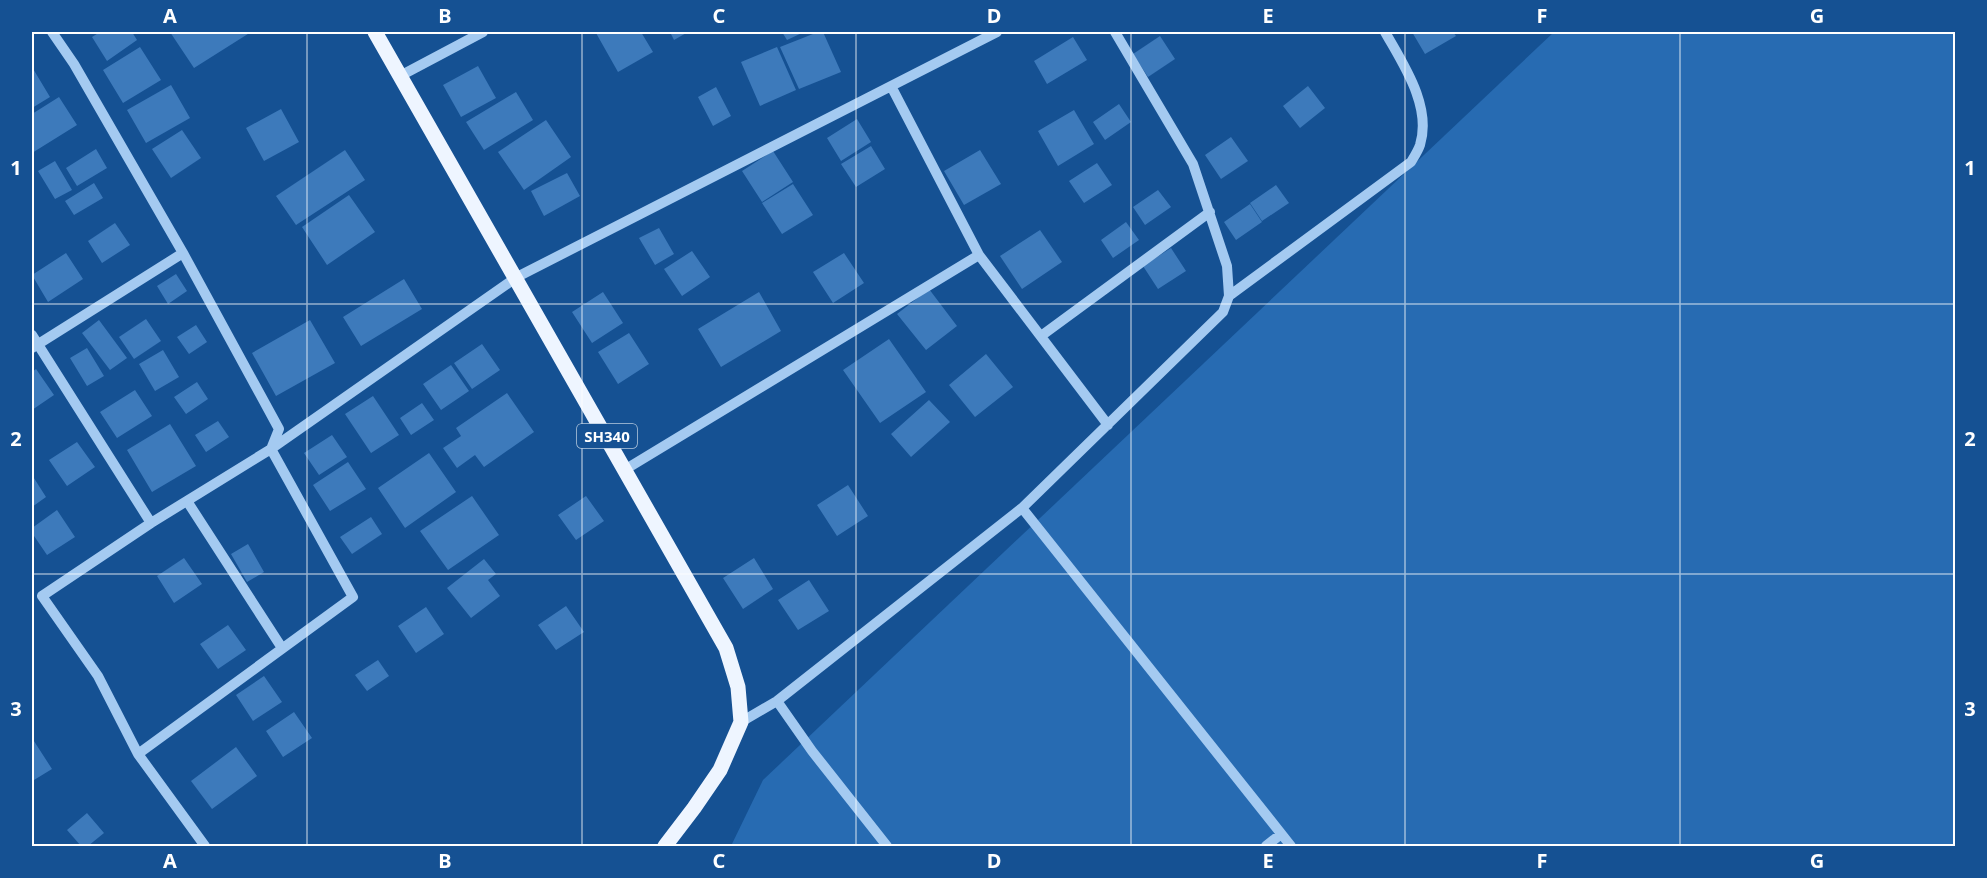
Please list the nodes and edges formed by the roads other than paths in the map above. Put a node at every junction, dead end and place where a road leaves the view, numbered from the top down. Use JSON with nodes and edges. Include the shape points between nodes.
{"nodes":[{"id":1,"x":52,"y":32,"type":"edge"},
{"id":2,"x":375,"y":32,"type":"edge"},
{"id":3,"x":483,"y":32,"type":"edge"},
{"id":4,"x":997,"y":32,"type":"edge"},
{"id":5,"x":1115,"y":32,"type":"edge"},
{"id":6,"x":1385,"y":32,"type":"edge"},
{"id":7,"x":400,"y":76,"type":"junction"},
{"id":8,"x":891,"y":86,"type":"junction"},
{"id":9,"x":1210,"y":212,"type":"junction"},
{"id":10,"x":183,"y":253,"type":"junction"},
{"id":11,"x":979,"y":255,"type":"junction"},
{"id":12,"x":517,"y":277,"type":"junction"},
{"id":13,"x":1229,"y":296,"type":"junction"},
{"id":14,"x":1041,"y":336,"type":"junction"},
{"id":15,"x":33,"y":342,"type":"edge"},
{"id":16,"x":1108,"y":425,"type":"junction"},
{"id":17,"x":271,"y":449,"type":"junction"},
{"id":18,"x":626,"y":469,"type":"junction"},
{"id":19,"x":187,"y":501,"type":"junction"},
{"id":20,"x":1022,"y":508,"type":"junction"},
{"id":21,"x":151,"y":523,"type":"junction"},
{"id":22,"x":42,"y":596,"type":"junction"},
{"id":23,"x":32,"y":603,"type":"edge"},
{"id":24,"x":282,"y":648,"type":"junction"},
{"id":25,"x":777,"y":701,"type":"junction"},
{"id":26,"x":741,"y":722,"type":"junction"},
{"id":27,"x":138,"y":754,"type":"junction"},
{"id":28,"x":1281,"y":834,"type":"junction"},
{"id":29,"x":206,"y":846,"type":"edge"},
{"id":30,"x":665,"y":846,"type":"edge"},
{"id":31,"x":887,"y":846,"type":"edge"},
{"id":32,"x":1266,"y":846,"type":"edge"},
{"id":33,"x":1291,"y":846,"type":"edge"}],
"edges":[{"from":1,"to":10,"type":"street"},
{"from":2,"to":7,"type":"main road","number":"SH340"},
{"from":3,"to":7,"type":"street"},
{"from":4,"to":8,"type":"street"},
{"from":5,"to":9,"type":"street","via":[[1193,164]]},
{"from":6,"to":13,"type":"street","via":[[1419,97],[1423,123],[1420,146],[1411,162]]},
{"from":7,"to":12,"type":"main road","number":"SH340"},
{"from":8,"to":11,"type":"street"},
{"from":8,"to":12,"type":"street"},
{"from":9,"to":13,"type":"street","via":[[1227,266]]},
{"from":9,"to":14,"type":"street"},
{"from":10,"to":15,"type":"street"},
{"from":10,"to":17,"type":"street","via":[[279,429]]},
{"from":11,"to":14,"type":"street"},
{"from":11,"to":18,"type":"street"},
{"from":12,"to":17,"type":"street"},
{"from":12,"to":18,"type":"main road","number":"SH340"},
{"from":13,"to":16,"type":"street","via":[[1223,312]]},
{"from":14,"to":16,"type":"street"},
{"from":15,"to":21,"type":"street"},
{"from":16,"to":20,"type":"street"},
{"from":17,"to":19,"type":"street"},
{"from":17,"to":24,"type":"street","via":[[353,597]]},
{"from":18,"to":26,"type":"main road","number":"SH340","via":[[726,648],[738,687]]},
{"from":19,"to":21,"type":"street"},
{"from":19,"to":24,"type":"street"},
{"from":20,"to":25,"type":"street"},
{"from":20,"to":28,"type":"street"},
{"from":21,"to":22,"type":"street"},
{"from":22,"to":23,"type":"street"},
{"from":22,"to":27,"type":"street","via":[[98,676]]},
{"from":24,"to":27,"type":"street"},
{"from":25,"to":26,"type":"street"},
{"from":25,"to":31,"type":"street"},
{"from":26,"to":30,"type":"main road","number":"SH340","via":[[720,770]]},
{"from":27,"to":29,"type":"street"},
{"from":28,"to":32,"type":"street"},
{"from":28,"to":33,"type":"street"}]}
